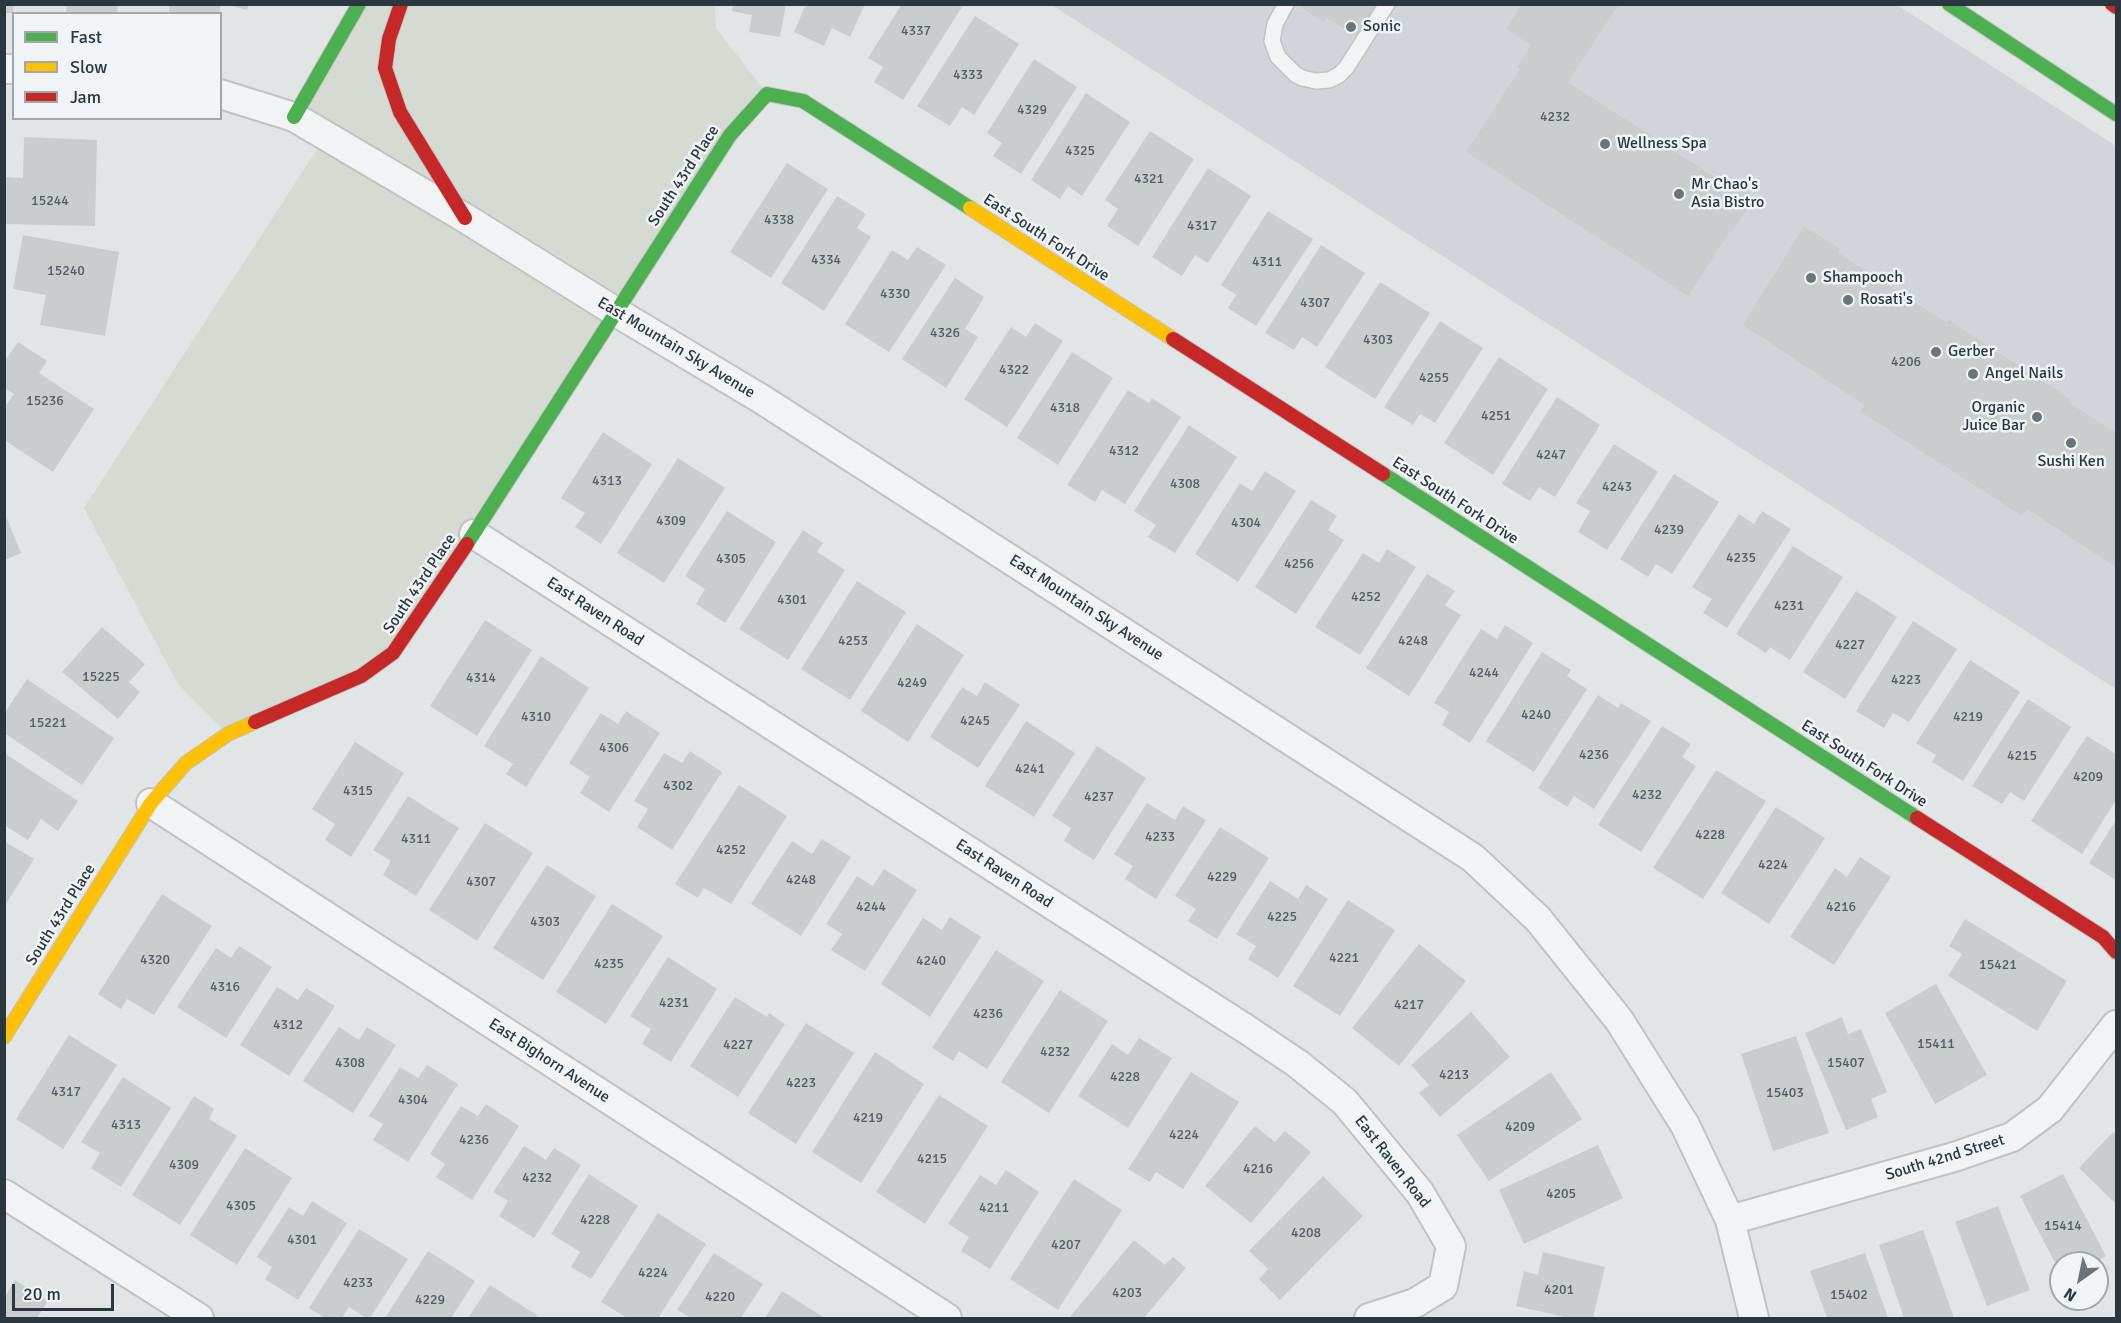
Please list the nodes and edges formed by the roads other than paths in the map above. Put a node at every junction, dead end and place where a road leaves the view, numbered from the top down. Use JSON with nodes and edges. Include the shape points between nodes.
{"nodes":[{"id":1,"x":359,"y":4,"type":"edge"},
{"id":2,"x":401,"y":4,"type":"edge"},
{"id":3,"x":1286,"y":4,"type":"edge"},
{"id":4,"x":1387,"y":4,"type":"edge"},
{"id":5,"x":1948,"y":4,"type":"edge"},
{"id":6,"x":2112,"y":4,"type":"edge"},
{"id":7,"x":2116,"y":7,"type":"edge"},
{"id":8,"x":767,"y":94,"type":"joint"},
{"id":9,"x":222,"y":95,"type":"edge"},
{"id":10,"x":2116,"y":114,"type":"edge"},
{"id":11,"x":294,"y":117,"type":"junction"},
{"id":12,"x":465,"y":218,"type":"junction"},
{"id":13,"x":616,"y":312,"type":"junction"},
{"id":14,"x":474,"y":534,"type":"junction"},
{"id":15,"x":152,"y":803,"type":"junction"},
{"id":16,"x":2116,"y":952,"type":"edge"},
{"id":17,"x":2116,"y":1025,"type":"edge"},
{"id":18,"x":4,"y":1037,"type":"edge"},
{"id":19,"x":4,"y":1194,"type":"edge"},
{"id":20,"x":1730,"y":1220,"type":"junction"},
{"id":21,"x":199,"y":1318,"type":"edge"},
{"id":22,"x":947,"y":1318,"type":"edge"},
{"id":23,"x":1369,"y":1318,"type":"edge"},
{"id":24,"x":1754,"y":1318,"type":"edge"}],
"edges":[{"from":1,"to":11,"type":"street"},
{"from":2,"to":12,"type":"street","via":[[389,39],[385,68],[400,112]]},
{"from":3,"to":4,"type":"lane","via":[[1275,24],[1272,41],[1278,57],[1294,74],[1316,81],[1329,80],[1346,68]]},
{"from":5,"to":10,"type":"street"},
{"from":6,"to":7,"type":"street"},
{"from":8,"to":13,"type":"street","name":"South 43rd Place","via":[[730,135]]},
{"from":8,"to":16,"type":"street","name":"East South Fork Drive","via":[[803,101],[2103,937]]},
{"from":9,"to":11,"type":"street","name":"East Mountain Sky Avenue"},
{"from":11,"to":12,"type":"street","name":"East Mountain Sky Avenue"},
{"from":12,"to":13,"type":"street","name":"East Mountain Sky Avenue"},
{"from":13,"to":14,"type":"street","name":"South 43rd Place"},
{"from":13,"to":20,"type":"street","name":"East Mountain Sky Avenue","via":[[763,400],[1473,858],[1538,919],[1619,1020],[1685,1125]]},
{"from":14,"to":15,"type":"street","name":"South 43rd Place","via":[[393,653],[361,676],[228,734],[186,763]]},
{"from":14,"to":23,"type":"street","name":"East Raven Road","via":[[1298,1064],[1345,1102],[1420,1193],[1451,1246],[1443,1286],[1415,1303]]},
{"from":15,"to":18,"type":"street","name":"South 43rd Place"},
{"from":15,"to":22,"type":"street","name":"East Bighorn Avenue"},
{"from":17,"to":20,"type":"street","name":"South 42nd Street","via":[[2050,1109],[2012,1137]]},
{"from":19,"to":21,"type":"street"},
{"from":20,"to":24,"type":"street","name":"East Mountain Sky Avenue"}]}
